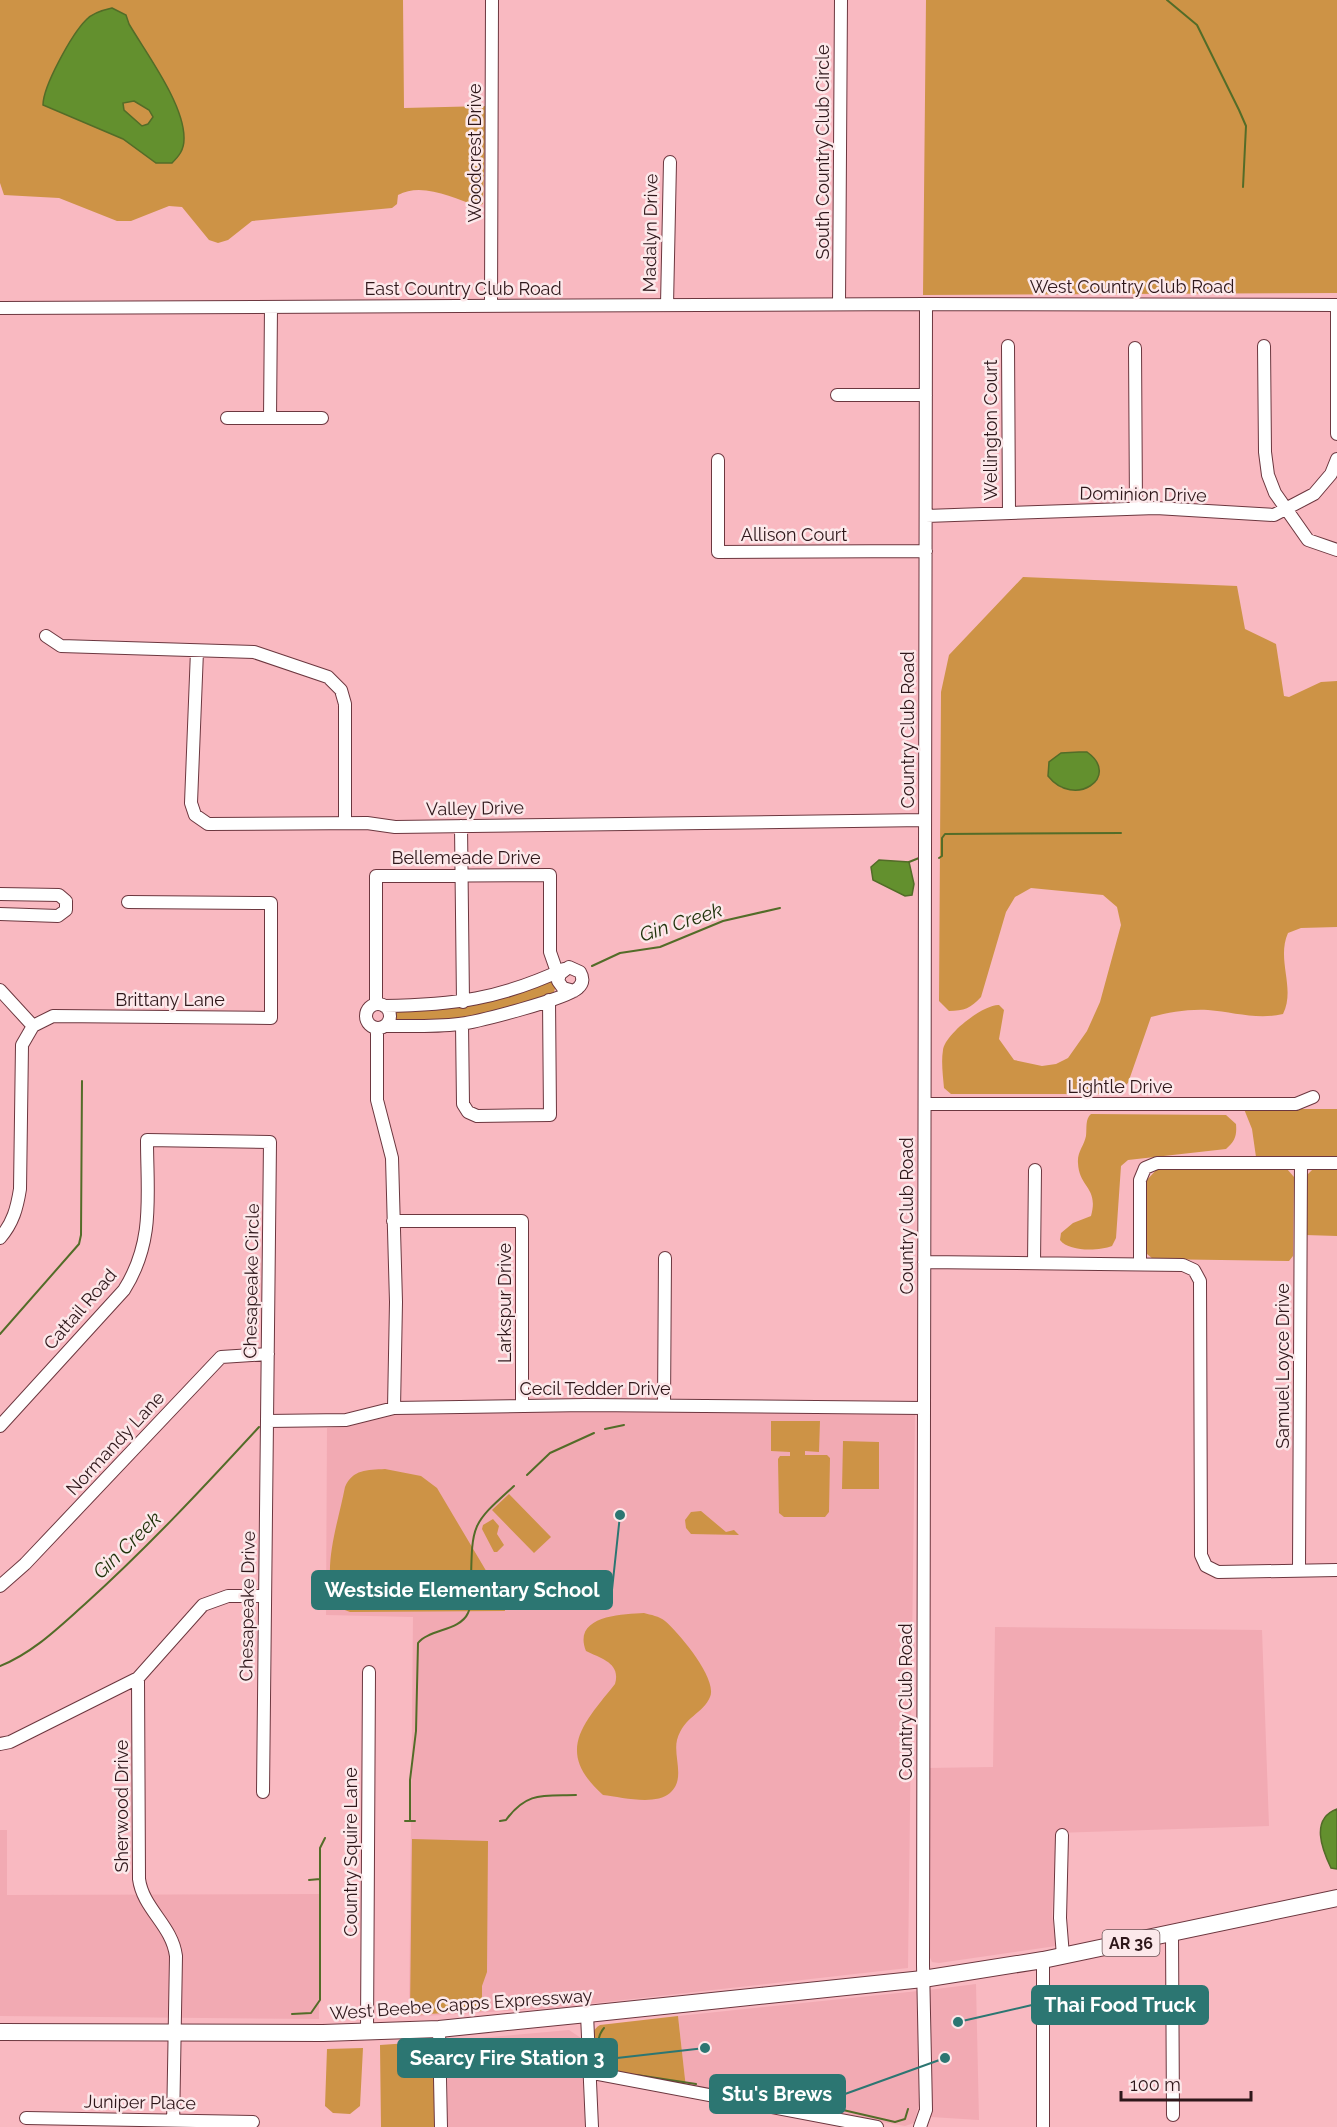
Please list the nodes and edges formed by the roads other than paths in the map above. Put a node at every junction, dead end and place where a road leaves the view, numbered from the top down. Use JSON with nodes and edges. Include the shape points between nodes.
{"nodes":[{"id":1,"x":492,"y":0,"type":"edge"},
{"id":2,"x":841,"y":0,"type":"edge"},
{"id":3,"x":670,"y":162,"type":"dead end"},
{"id":4,"x":839,"y":304,"type":"junction"},
{"id":5,"x":926,"y":304,"type":"junction"},
{"id":6,"x":667,"y":305,"type":"junction"},
{"id":7,"x":1334,"y":305,"type":"edge"},
{"id":8,"x":491,"y":306,"type":"junction"},
{"id":9,"x":271,"y":307,"type":"junction"},
{"id":10,"x":0,"y":308,"type":"edge"},
{"id":11,"x":1008,"y":346,"type":"dead end"},
{"id":12,"x":1264,"y":346,"type":"dead end"},
{"id":13,"x":1135,"y":348,"type":"dead end"},
{"id":14,"x":1337,"y":374,"type":"edge"},
{"id":15,"x":837,"y":395,"type":"dead end"},
{"id":16,"x":926,"y":395,"type":"junction"},
{"id":17,"x":227,"y":418,"type":"dead end"},
{"id":18,"x":270,"y":418,"type":"junction"},
{"id":19,"x":322,"y":418,"type":"dead end"},
{"id":20,"x":1337,"y":434,"type":"edge"},
{"id":21,"x":1337,"y":459,"type":"edge"},
{"id":22,"x":718,"y":460,"type":"dead end"},
{"id":23,"x":1287,"y":508,"type":"junction"},
{"id":24,"x":1136,"y":509,"type":"junction"},
{"id":25,"x":1009,"y":513,"type":"junction"},
{"id":26,"x":926,"y":516,"type":"junction"},
{"id":27,"x":1337,"y":550,"type":"edge"},
{"id":28,"x":926,"y":551,"type":"junction"},
{"id":29,"x":46,"y":636,"type":"dead end"},
{"id":30,"x":197,"y":651,"type":"junction"},
{"id":31,"x":925,"y":820,"type":"junction"},
{"id":32,"x":345,"y":823,"type":"junction"},
{"id":33,"x":462,"y":826,"type":"junction"},
{"id":34,"x":462,"y":875,"type":"junction"},
{"id":35,"x":0,"y":894,"type":"edge"},
{"id":36,"x":128,"y":902,"type":"dead end"},
{"id":37,"x":0,"y":914,"type":"edge"},
{"id":38,"x":561,"y":970,"type":"junction"},
{"id":39,"x":0,"y":990,"type":"edge"},
{"id":40,"x":574,"y":991,"type":"junction"},
{"id":41,"x":549,"y":1000,"type":"junction"},
{"id":42,"x":463,"y":1002,"type":"junction"},
{"id":43,"x":380,"y":1005,"type":"junction"},
{"id":44,"x":462,"y":1024,"type":"junction"},
{"id":45,"x":33,"y":1026,"type":"junction"},
{"id":46,"x":381,"y":1027,"type":"junction"},
{"id":47,"x":1313,"y":1097,"type":"dead end"},
{"id":48,"x":925,"y":1104,"type":"junction"},
{"id":49,"x":270,"y":1142,"type":"joint"},
{"id":50,"x":1301,"y":1163,"type":"junction"},
{"id":51,"x":1337,"y":1163,"type":"edge"},
{"id":52,"x":1035,"y":1170,"type":"dead end"},
{"id":53,"x":393,"y":1221,"type":"junction"},
{"id":54,"x":0,"y":1238,"type":"edge"},
{"id":55,"x":665,"y":1258,"type":"dead end"},
{"id":56,"x":924,"y":1262,"type":"junction"},
{"id":57,"x":1034,"y":1263,"type":"junction"},
{"id":58,"x":1140,"y":1264,"type":"junction"},
{"id":59,"x":268,"y":1354,"type":"junction"},
{"id":60,"x":522,"y":1406,"type":"junction"},
{"id":61,"x":664,"y":1406,"type":"junction"},
{"id":62,"x":394,"y":1408,"type":"junction"},
{"id":63,"x":924,"y":1408,"type":"junction"},
{"id":64,"x":267,"y":1421,"type":"junction"},
{"id":65,"x":0,"y":1426,"type":"edge"},
{"id":66,"x":1299,"y":1570,"type":"junction"},
{"id":67,"x":1337,"y":1570,"type":"edge"},
{"id":68,"x":0,"y":1586,"type":"edge"},
{"id":69,"x":265,"y":1596,"type":"junction"},
{"id":70,"x":369,"y":1672,"type":"dead end"},
{"id":71,"x":138,"y":1678,"type":"junction"},
{"id":72,"x":0,"y":1744,"type":"edge"},
{"id":73,"x":263,"y":1792,"type":"dead end"},
{"id":74,"x":1062,"y":1835,"type":"dead end"},
{"id":75,"x":1337,"y":1898,"type":"edge"},
{"id":76,"x":1172,"y":1935,"type":"junction"},
{"id":77,"x":1063,"y":1956,"type":"junction"},
{"id":78,"x":1043,"y":1960,"type":"junction"},
{"id":79,"x":923,"y":1979,"type":"junction"},
{"id":80,"x":587,"y":2014,"type":"junction"},
{"id":81,"x":439,"y":2029,"type":"junction"},
{"id":82,"x":0,"y":2032,"type":"edge"},
{"id":83,"x":175,"y":2032,"type":"junction"},
{"id":84,"x":367,"y":2032,"type":"junction"},
{"id":85,"x":588,"y":2072,"type":"junction"},
{"id":86,"x":1173,"y":2115,"type":"dead end"},
{"id":87,"x":26,"y":2118,"type":"dead end"},
{"id":88,"x":253,"y":2122,"type":"dead end"},
{"id":89,"x":173,"y":2124,"type":"edge"},
{"id":90,"x":441,"y":2127,"type":"edge"},
{"id":91,"x":592,"y":2127,"type":"edge"},
{"id":92,"x":877,"y":2127,"type":"edge"},
{"id":93,"x":920,"y":2127,"type":"edge"},
{"id":94,"x":1043,"y":2127,"type":"edge"}],
"edges":[{"from":1,"to":8,"type":"street","name":"Woodcrest Drive"},
{"from":2,"to":4,"type":"street","name":"South Country Club Circle"},
{"from":3,"to":6,"type":"street","name":"Madalyn Drive"},
{"from":4,"to":5,"type":"street","name":"East Country Club Road"},
{"from":4,"to":6,"type":"street","name":"East Country Club Road"},
{"from":5,"to":7,"type":"street","name":"West Country Club Road"},
{"from":5,"to":16,"type":"street","name":"Country Club Road"},
{"from":6,"to":8,"type":"street","name":"East Country Club Road"},
{"from":7,"to":14,"type":"street"},
{"from":8,"to":9,"type":"street","name":"East Country Club Road"},
{"from":9,"to":10,"type":"street","name":"East Country Club Road"},
{"from":9,"to":18,"type":"street"},
{"from":11,"to":25,"type":"street","name":"Wellington Court"},
{"from":12,"to":23,"type":"street","via":[[1268,475]]},
{"from":13,"to":24,"type":"street"},
{"from":14,"to":20,"type":"street"},
{"from":15,"to":16,"type":"street"},
{"from":16,"to":26,"type":"street","name":"Country Club Road"},
{"from":17,"to":18,"type":"street"},
{"from":18,"to":19,"type":"street"},
{"from":21,"to":23,"type":"street","name":"Dominion Drive","via":[[1326,482],[1314,494]]},
{"from":22,"to":28,"type":"street","name":"Allison Court","via":[[718,552]]},
{"from":23,"to":24,"type":"street","name":"Dominion Drive","via":[[1274,514],[1252,515]]},
{"from":23,"to":27,"type":"street","via":[[1308,540]]},
{"from":24,"to":25,"type":"street","name":"Dominion Drive"},
{"from":25,"to":26,"type":"street","name":"Dominion Drive"},
{"from":26,"to":28,"type":"street","name":"Country Club Road"},
{"from":28,"to":31,"type":"street","name":"Country Club Road"},
{"from":29,"to":30,"type":"street","via":[[61,646]]},
{"from":30,"to":32,"type":"street","via":[[254,652],[328,677],[341,690],[345,704]]},
{"from":30,"to":32,"type":"street","name":"Valley Drive","via":[[191,803],[195,815],[208,824]]},
{"from":31,"to":33,"type":"street","name":"Valley Drive"},
{"from":31,"to":48,"type":"street","name":"Country Club Road"},
{"from":32,"to":33,"type":"street","name":"Valley Drive"},
{"from":33,"to":34,"type":"street"},
{"from":34,"to":38,"type":"street","name":"Bellemeade Drive","via":[[550,875],[550,952]]},
{"from":34,"to":42,"type":"street"},
{"from":34,"to":43,"type":"street","name":"Bellemeade Drive","via":[[376,876]]},
{"from":35,"to":37,"type":"street","via":[[59,895],[66,902],[66,910],[58,916]]},
{"from":36,"to":45,"type":"street","name":"Brittany Lane","via":[[271,903],[271,1018],[53,1016]]},
{"from":38,"to":40,"type":"street","via":[[558,981],[562,988]]},
{"from":38,"to":40,"type":"street","via":[[577,969],[582,975],[582,983]]},
{"from":38,"to":42,"type":"street","via":[[505,993]]},
{"from":39,"to":45,"type":"street"},
{"from":40,"to":41,"type":"street"},
{"from":41,"to":44,"type":"street"},
{"from":41,"to":44,"type":"street","via":[[550,1115],[477,1116],[468,1112],[463,1104]]},
{"from":42,"to":43,"type":"street"},
{"from":43,"to":46,"type":"street","via":[[390,1016]]},
{"from":43,"to":46,"type":"street","via":[[367,1010],[366,1018],[370,1025]]},
{"from":44,"to":46,"type":"street"},
{"from":45,"to":54,"type":"street","via":[[22,1044],[17,1209]]},
{"from":46,"to":53,"type":"street","via":[[377,1100],[391,1154]]},
{"from":47,"to":48,"type":"street","name":"Lightle Drive","via":[[1296,1104]]},
{"from":48,"to":56,"type":"street","name":"Country Club Road"},
{"from":49,"to":59,"type":"street","name":"Chesapeake Circle"},
{"from":49,"to":65,"type":"street","name":"Cattail Road","via":[[147,1140],[147,1229],[133,1276]]},
{"from":50,"to":51,"type":"street"},
{"from":50,"to":58,"type":"street","via":[[1157,1164],[1145,1168],[1140,1180]]},
{"from":50,"to":66,"type":"street","name":"Samuel Loyce Drive"},
{"from":52,"to":57,"type":"street"},
{"from":53,"to":60,"type":"street","name":"Larkspur Drive","via":[[522,1221]]},
{"from":53,"to":62,"type":"street"},
{"from":55,"to":61,"type":"street"},
{"from":56,"to":57,"type":"street"},
{"from":56,"to":63,"type":"street","name":"Country Club Road"},
{"from":57,"to":58,"type":"street"},
{"from":58,"to":66,"type":"street","via":[[1183,1264],[1194,1270],[1200,1281],[1201,1555],[1206,1566],[1218,1572]]},
{"from":59,"to":64,"type":"street","name":"Chesapeake Circle"},
{"from":59,"to":68,"type":"street","name":"Normandy Lane","via":[[221,1357]]},
{"from":60,"to":61,"type":"street","name":"Cecil Tedder Drive"},
{"from":60,"to":62,"type":"street","name":"Cecil Tedder Drive"},
{"from":61,"to":63,"type":"street","name":"Cecil Tedder Drive"},
{"from":62,"to":64,"type":"street","name":"Cecil Tedder Drive","via":[[346,1420]]},
{"from":63,"to":79,"type":"street","name":"Country Club Road"},
{"from":64,"to":69,"type":"street","name":"Chesapeake Drive"},
{"from":66,"to":67,"type":"street"},
{"from":69,"to":71,"type":"street","via":[[228,1596],[203,1605]]},
{"from":69,"to":73,"type":"street","name":"Chesapeake Drive"},
{"from":70,"to":84,"type":"street","name":"Country Squire Lane"},
{"from":71,"to":72,"type":"street"},
{"from":71,"to":83,"type":"street","name":"Sherwood Drive","via":[[140,1889],[175,1944]]},
{"from":74,"to":77,"type":"street"},
{"from":75,"to":76,"type":"main road","number":"AR 36"},
{"from":76,"to":77,"type":"main road","number":"AR 36"},
{"from":76,"to":86,"type":"street"},
{"from":77,"to":78,"type":"main road","number":"AR 36"},
{"from":78,"to":79,"type":"main road","number":"AR 36"},
{"from":78,"to":94,"type":"street"},
{"from":79,"to":80,"type":"main road","name":"West Beebe Capps Expressway","number":"AR 36"},
{"from":79,"to":93,"type":"street","name":"Country Club Road","via":[[926,2110]]},
{"from":80,"to":81,"type":"main road","name":"West Beebe Capps Expressway","number":"AR 36"},
{"from":80,"to":85,"type":"street"},
{"from":81,"to":84,"type":"main road","name":"West Beebe Capps Expressway","number":"AR 36"},
{"from":81,"to":90,"type":"street"},
{"from":82,"to":83,"type":"main road","name":"West Beebe Capps Expressway","number":"AR 36"},
{"from":83,"to":84,"type":"main road","name":"West Beebe Capps Expressway","number":"AR 36"},
{"from":83,"to":89,"type":"street","name":"Sherwood Drive"},
{"from":85,"to":91,"type":"street"},
{"from":85,"to":92,"type":"street"},
{"from":87,"to":89,"type":"street","name":"Juniper Place"},
{"from":88,"to":89,"type":"street","name":"Juniper Place"}]}
